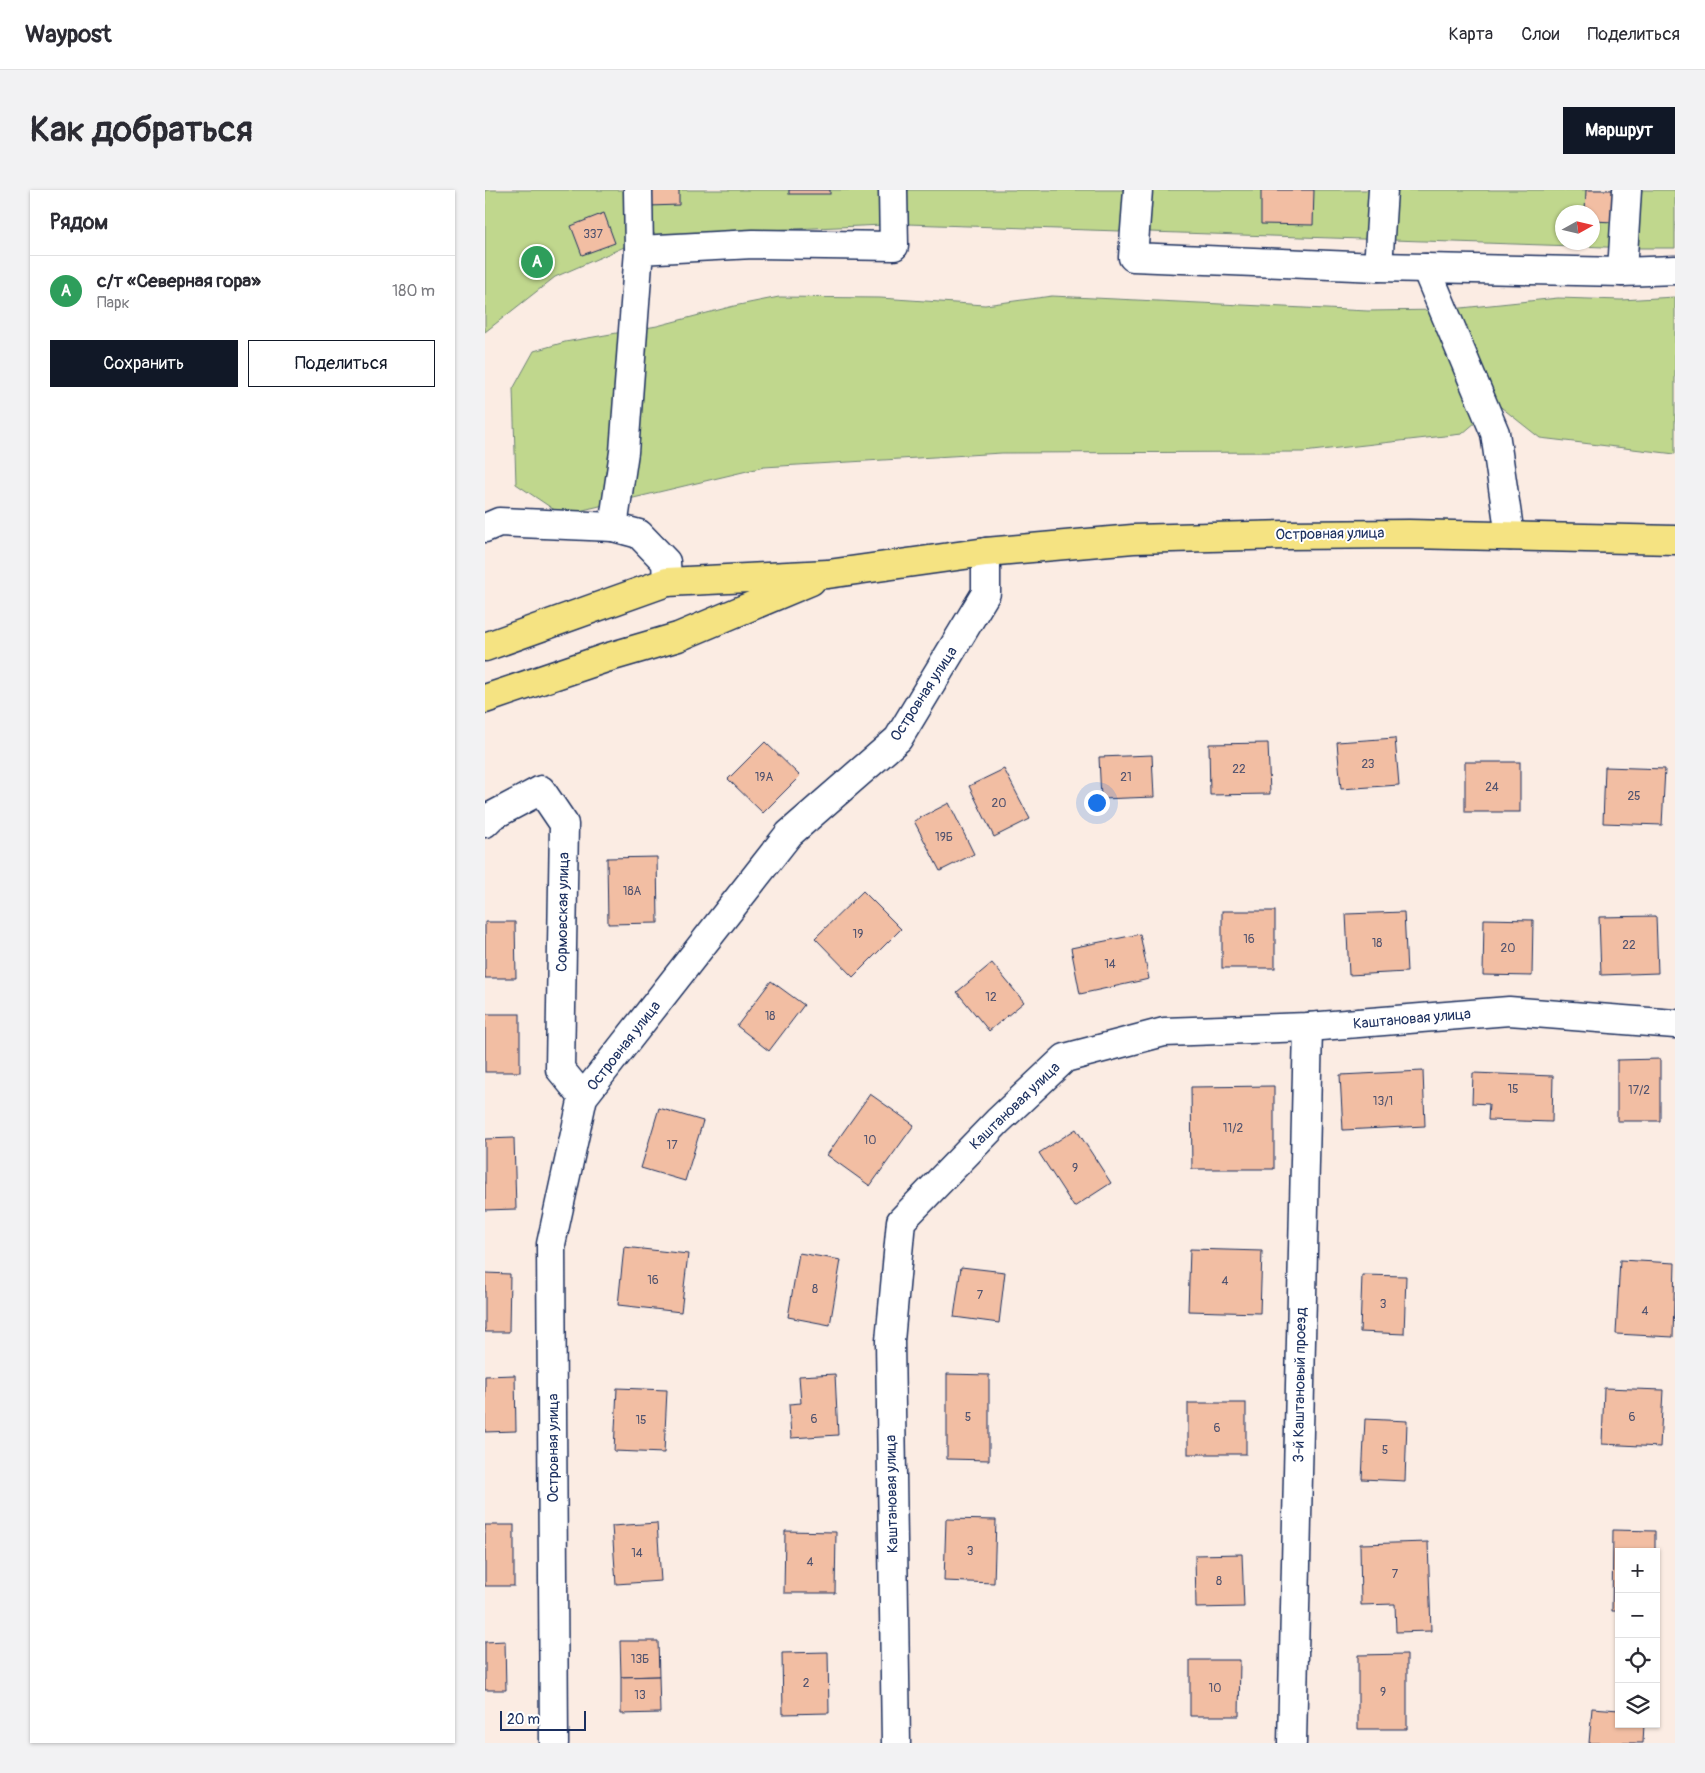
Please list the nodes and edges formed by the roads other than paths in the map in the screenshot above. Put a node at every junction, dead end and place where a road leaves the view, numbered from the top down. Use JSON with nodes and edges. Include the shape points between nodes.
{"nodes":[{"id":1,"x":638,"y":190,"type":"edge"},
{"id":2,"x":893,"y":190,"type":"edge"},
{"id":3,"x":1138,"y":190,"type":"edge"},
{"id":4,"x":1383,"y":190,"type":"edge"},
{"id":5,"x":1627,"y":190,"type":"edge"},
{"id":6,"x":639,"y":250,"type":"junction"},
{"id":7,"x":1378,"y":267,"type":"junction"},
{"id":8,"x":1426,"y":268,"type":"junction"},
{"id":9,"x":1675,"y":270,"type":"edge"},
{"id":10,"x":1623,"y":272,"type":"junction"},
{"id":11,"x":613,"y":527,"type":"junction"},
{"id":12,"x":485,"y":528,"type":"edge"},
{"id":13,"x":1509,"y":536,"type":"junction"},
{"id":14,"x":1675,"y":540,"type":"edge"},
{"id":15,"x":986,"y":552,"type":"junction"},
{"id":16,"x":828,"y":574,"type":"junction"},
{"id":17,"x":667,"y":582,"type":"junction"},
{"id":18,"x":485,"y":647,"type":"edge"},
{"id":19,"x":485,"y":699,"type":"edge"},
{"id":20,"x":485,"y":823,"type":"edge"},
{"id":21,"x":1675,"y":1024,"type":"edge"},
{"id":22,"x":1308,"y":1027,"type":"junction"},
{"id":23,"x":583,"y":1097,"type":"junction"},
{"id":24,"x":554,"y":1743,"type":"edge"},
{"id":25,"x":896,"y":1743,"type":"edge"},
{"id":26,"x":1292,"y":1743,"type":"edge"}],
"edges":[{"from":1,"to":6,"type":"street"},
{"from":2,"to":6,"type":"street","via":[[894,246],[753,244]]},
{"from":3,"to":7,"type":"street","via":[[1133,256]]},
{"from":4,"to":7,"type":"street"},
{"from":5,"to":10,"type":"street"},
{"from":6,"to":11,"type":"street","via":[[624,452]]},
{"from":7,"to":8,"type":"street"},
{"from":8,"to":10,"type":"street"},
{"from":8,"to":13,"type":"street","via":[[1495,433]]},
{"from":9,"to":10,"type":"street"},
{"from":11,"to":12,"type":"street","via":[[499,522]]},
{"from":11,"to":17,"type":"street","via":[[639,534],[665,562]]},
{"from":13,"to":14,"type":"main road","name":"Островная улица"},
{"from":13,"to":15,"type":"main road","name":"Островная улица","via":[[1286,534],[1133,539]]},
{"from":15,"to":16,"type":"main road","name":"Островная улица"},
{"from":15,"to":23,"type":"street","name":"Островная улица","via":[[986,593],[898,739],[789,834]]},
{"from":16,"to":17,"type":"main road","name":"Островная улица"},
{"from":16,"to":19,"type":"main road","name":"Островная улица","via":[[678,636]]},
{"from":17,"to":18,"type":"main road","name":"Островная улица"},
{"from":20,"to":23,"type":"street","name":"Сормовская улица","via":[[541,790],[564,824],[561,1069]]},
{"from":21,"to":22,"type":"street","name":"Каштановая улица","via":[[1509,1011]]},
{"from":22,"to":25,"type":"street","name":"Каштановая улица","via":[[1164,1032],[1065,1058],[998,1121],[901,1221],[890,1341]]},
{"from":22,"to":26,"type":"street","name":"3-й Каштановый проезд"},
{"from":23,"to":24,"type":"street","name":"Островная улица","via":[[551,1244]]}]}
